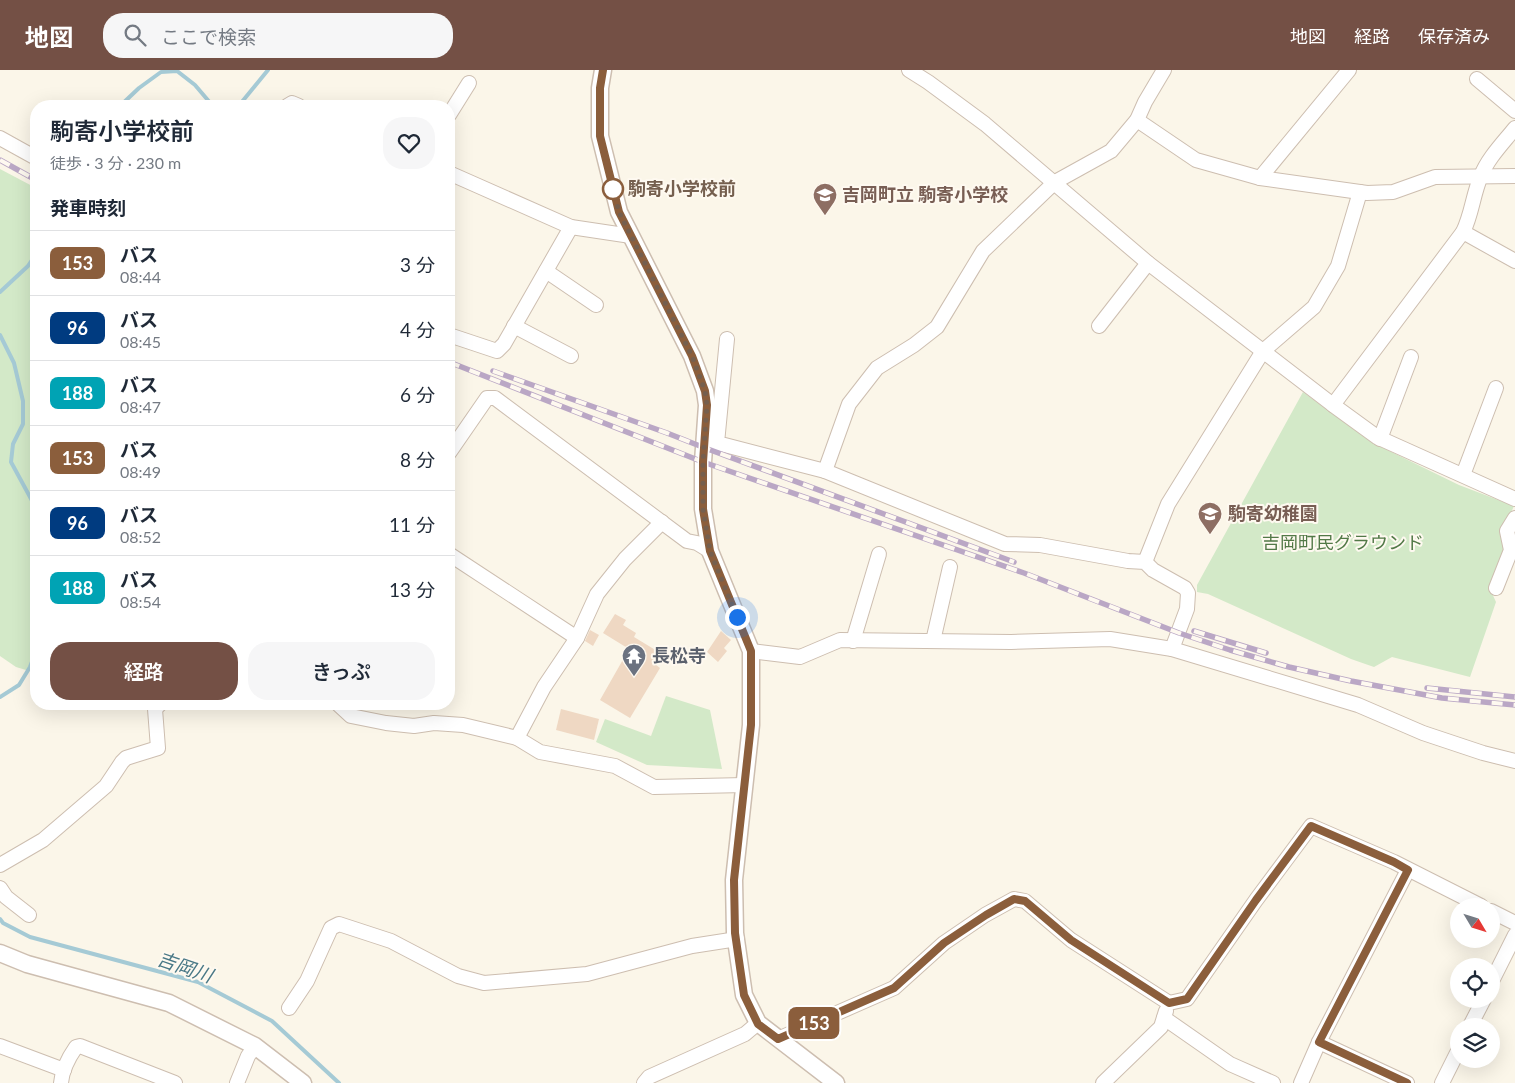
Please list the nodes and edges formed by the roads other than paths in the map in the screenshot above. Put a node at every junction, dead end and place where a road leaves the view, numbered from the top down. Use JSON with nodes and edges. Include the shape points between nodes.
{"nodes":[{"id":1,"x":603,"y":70,"type":"edge"},
{"id":2,"x":909,"y":70,"type":"edge"},
{"id":3,"x":1164,"y":70,"type":"edge"},
{"id":4,"x":1349,"y":70,"type":"edge"},
{"id":5,"x":1477,"y":79,"type":"dead end"},
{"id":6,"x":469,"y":83,"type":"dead end"},
{"id":7,"x":455,"y":105,"type":"edge"},
{"id":8,"x":1515,"y":111,"type":"edge"},
{"id":9,"x":1137,"y":120,"type":"junction"},
{"id":10,"x":1515,"y":128,"type":"edge"},
{"id":11,"x":0,"y":138,"type":"edge"},
{"id":12,"x":30,"y":155,"type":"edge"},
{"id":13,"x":455,"y":176,"type":"edge"},
{"id":14,"x":1515,"y":176,"type":"edge"},
{"id":15,"x":1480,"y":177,"type":"junction"},
{"id":16,"x":1260,"y":178,"type":"junction"},
{"id":17,"x":1055,"y":182,"type":"junction"},
{"id":18,"x":1360,"y":192,"type":"junction"},
{"id":19,"x":572,"y":227,"type":"junction"},
{"id":20,"x":1462,"y":232,"type":"junction"},
{"id":21,"x":631,"y":236,"type":"junction"},
{"id":22,"x":1515,"y":261,"type":"edge"},
{"id":23,"x":1148,"y":263,"type":"junction"},
{"id":24,"x":546,"y":271,"type":"junction"},
{"id":25,"x":596,"y":305,"type":"dead end"},
{"id":26,"x":514,"y":326,"type":"junction"},
{"id":27,"x":1099,"y":326,"type":"dead end"},
{"id":28,"x":455,"y":337,"type":"edge"},
{"id":29,"x":727,"y":340,"type":"dead end"},
{"id":30,"x":1263,"y":351,"type":"junction"},
{"id":31,"x":571,"y":356,"type":"dead end"},
{"id":32,"x":1411,"y":357,"type":"dead end"},
{"id":33,"x":1496,"y":388,"type":"dead end"},
{"id":34,"x":705,"y":391,"type":"junction"},
{"id":35,"x":722,"y":394,"type":"junction"},
{"id":36,"x":1333,"y":405,"type":"junction"},
{"id":37,"x":1380,"y":439,"type":"junction"},
{"id":38,"x":455,"y":444,"type":"edge"},
{"id":39,"x":825,"y":471,"type":"junction"},
{"id":40,"x":1463,"y":475,"type":"junction"},
{"id":41,"x":1514,"y":496,"type":"edge"},
{"id":42,"x":1515,"y":518,"type":"edge"},
{"id":43,"x":662,"y":522,"type":"junction"},
{"id":44,"x":710,"y":551,"type":"junction"},
{"id":45,"x":879,"y":554,"type":"dead end"},
{"id":46,"x":455,"y":558,"type":"edge"},
{"id":47,"x":1145,"y":562,"type":"junction"},
{"id":48,"x":950,"y":567,"type":"dead end"},
{"id":49,"x":1496,"y":588,"type":"dead end"},
{"id":50,"x":577,"y":638,"type":"junction"},
{"id":51,"x":853,"y":640,"type":"junction"},
{"id":52,"x":933,"y":641,"type":"junction"},
{"id":53,"x":1172,"y":650,"type":"junction"},
{"id":54,"x":751,"y":651,"type":"junction"},
{"id":55,"x":155,"y":710,"type":"edge"},
{"id":56,"x":344,"y":710,"type":"edge"},
{"id":57,"x":517,"y":738,"type":"junction"},
{"id":58,"x":1515,"y":761,"type":"edge"},
{"id":59,"x":745,"y":785,"type":"junction"},
{"id":60,"x":0,"y":865,"type":"edge"},
{"id":61,"x":1408,"y":870,"type":"junction"},
{"id":62,"x":0,"y":888,"type":"edge"},
{"id":63,"x":1465,"y":898,"type":"edge"},
{"id":64,"x":28,"y":915,"type":"dead end"},
{"id":65,"x":1500,"y":916,"type":"edge"},
{"id":66,"x":1515,"y":923,"type":"edge"},
{"id":67,"x":1515,"y":935,"type":"edge"},
{"id":68,"x":737,"y":939,"type":"junction"},
{"id":69,"x":0,"y":953,"type":"edge"},
{"id":70,"x":1500,"y":965,"type":"edge"},
{"id":71,"x":1169,"y":1003,"type":"junction"},
{"id":72,"x":290,"y":1008,"type":"dead end"},
{"id":73,"x":1164,"y":1018,"type":"junction"},
{"id":74,"x":758,"y":1024,"type":"junction"},
{"id":75,"x":778,"y":1039,"type":"junction"},
{"id":76,"x":1319,"y":1042,"type":"junction"},
{"id":77,"x":0,"y":1046,"type":"edge"},
{"id":78,"x":255,"y":1046,"type":"junction"},
{"id":79,"x":1450,"y":1067,"type":"edge"},
{"id":80,"x":63,"y":1077,"type":"edge"},
{"id":81,"x":833,"y":1082,"type":"edge"},
{"id":82,"x":175,"y":1083,"type":"edge"},
{"id":83,"x":237,"y":1083,"type":"edge"},
{"id":84,"x":303,"y":1083,"type":"edge"},
{"id":85,"x":644,"y":1083,"type":"edge"},
{"id":86,"x":1103,"y":1083,"type":"edge"},
{"id":87,"x":1273,"y":1083,"type":"edge"},
{"id":88,"x":1301,"y":1083,"type":"edge"},
{"id":89,"x":1407,"y":1083,"type":"edge"},
{"id":90,"x":1442,"y":1083,"type":"edge"}],
"edges":[{"from":1,"to":21,"type":"street","via":[[600,136],[619,212]]},
{"from":2,"to":17,"type":"street","via":[[985,124]]},
{"from":3,"to":9,"type":"street"},
{"from":4,"to":16,"type":"street"},
{"from":5,"to":8,"type":"street"},
{"from":6,"to":7,"type":"street"},
{"from":9,"to":16,"type":"street","via":[[1196,160]]},
{"from":9,"to":17,"type":"street","via":[[1111,151]]},
{"from":10,"to":15,"type":"street"},
{"from":11,"to":12,"type":"street"},
{"from":13,"to":19,"type":"street"},
{"from":14,"to":15,"type":"street"},
{"from":15,"to":18,"type":"street","via":[[1435,178],[1393,192]]},
{"from":15,"to":20,"type":"street","via":[[1469,220]]},
{"from":16,"to":18,"type":"street"},
{"from":17,"to":23,"type":"street"},
{"from":17,"to":39,"type":"street","via":[[983,251],[936,328],[876,368],[849,404]]},
{"from":18,"to":30,"type":"street","via":[[1338,266],[1314,307]]},
{"from":19,"to":21,"type":"street"},
{"from":19,"to":24,"type":"street"},
{"from":20,"to":22,"type":"street"},
{"from":20,"to":36,"type":"street"},
{"from":21,"to":34,"type":"street","via":[[692,356]]},
{"from":23,"to":27,"type":"street"},
{"from":23,"to":30,"type":"street"},
{"from":24,"to":25,"type":"street"},
{"from":24,"to":26,"type":"street"},
{"from":26,"to":28,"type":"street","via":[[497,351]]},
{"from":26,"to":31,"type":"street"},
{"from":29,"to":35,"type":"street"},
{"from":30,"to":36,"type":"street"},
{"from":30,"to":47,"type":"street","via":[[1168,504]]},
{"from":32,"to":37,"type":"street"},
{"from":33,"to":40,"type":"street"},
{"from":34,"to":35,"type":"street"},
{"from":34,"to":44,"type":"street","via":[[703,509]]},
{"from":35,"to":39,"type":"street","via":[[717,443]]},
{"from":36,"to":37,"type":"street"},
{"from":37,"to":40,"type":"street"},
{"from":38,"to":43,"type":"street","via":[[486,398],[495,398]]},
{"from":39,"to":47,"type":"street","via":[[1005,544],[1040,545]]},
{"from":40,"to":41,"type":"street"},
{"from":42,"to":49,"type":"street","via":[[1507,531],[1511,550]]},
{"from":43,"to":44,"type":"street","via":[[687,541]]},
{"from":43,"to":50,"type":"street","via":[[625,559],[597,594]]},
{"from":44,"to":54,"type":"street"},
{"from":45,"to":51,"type":"street"},
{"from":46,"to":50,"type":"street"},
{"from":47,"to":53,"type":"street","via":[[1188,593],[1187,609]]},
{"from":48,"to":52,"type":"street"},
{"from":50,"to":57,"type":"street","via":[[544,687]]},
{"from":51,"to":52,"type":"street"},
{"from":51,"to":54,"type":"street","via":[[840,640],[800,657]]},
{"from":52,"to":53,"type":"street","via":[[1110,639]]},
{"from":53,"to":58,"type":"street","via":[[1358,704],[1423,733]]},
{"from":54,"to":59,"type":"street","via":[[751,725]]},
{"from":55,"to":60,"type":"street","via":[[158,748],[126,758],[106,786],[43,840]]},
{"from":56,"to":57,"type":"street","via":[[350,716],[386,723],[463,725]]},
{"from":57,"to":59,"type":"street","via":[[540,752],[615,766],[654,787]]},
{"from":59,"to":68,"type":"street","via":[[734,880]]},
{"from":61,"to":63,"type":"street"},
{"from":61,"to":71,"type":"street","via":[[1311,826],[1187,999]]},
{"from":61,"to":76,"type":"street"},
{"from":62,"to":64,"type":"street"},
{"from":65,"to":66,"type":"street"},
{"from":67,"to":70,"type":"street"},
{"from":68,"to":72,"type":"street","via":[[692,946],[587,974],[484,983],[458,976],[391,941],[339,924],[331,928],[307,981]]},
{"from":68,"to":74,"type":"street","via":[[744,995]]},
{"from":69,"to":78,"type":"street","via":[[27,964],[170,1003]]},
{"from":71,"to":73,"type":"street"},
{"from":71,"to":75,"type":"street","via":[[1071,940],[1025,901],[1014,899],[944,943],[894,988]]},
{"from":73,"to":86,"type":"street","via":[[1155,1033]]},
{"from":73,"to":87,"type":"street","via":[[1230,1064]]},
{"from":74,"to":75,"type":"street"},
{"from":74,"to":85,"type":"street","via":[[746,1034],[649,1077]]},
{"from":75,"to":81,"type":"street"},
{"from":76,"to":88,"type":"street"},
{"from":76,"to":89,"type":"street"},
{"from":77,"to":80,"type":"street"},
{"from":78,"to":83,"type":"street"},
{"from":78,"to":84,"type":"street"},
{"from":79,"to":90,"type":"street"},
{"from":80,"to":82,"type":"street","via":[[76,1047],[80,1046]]}]}
